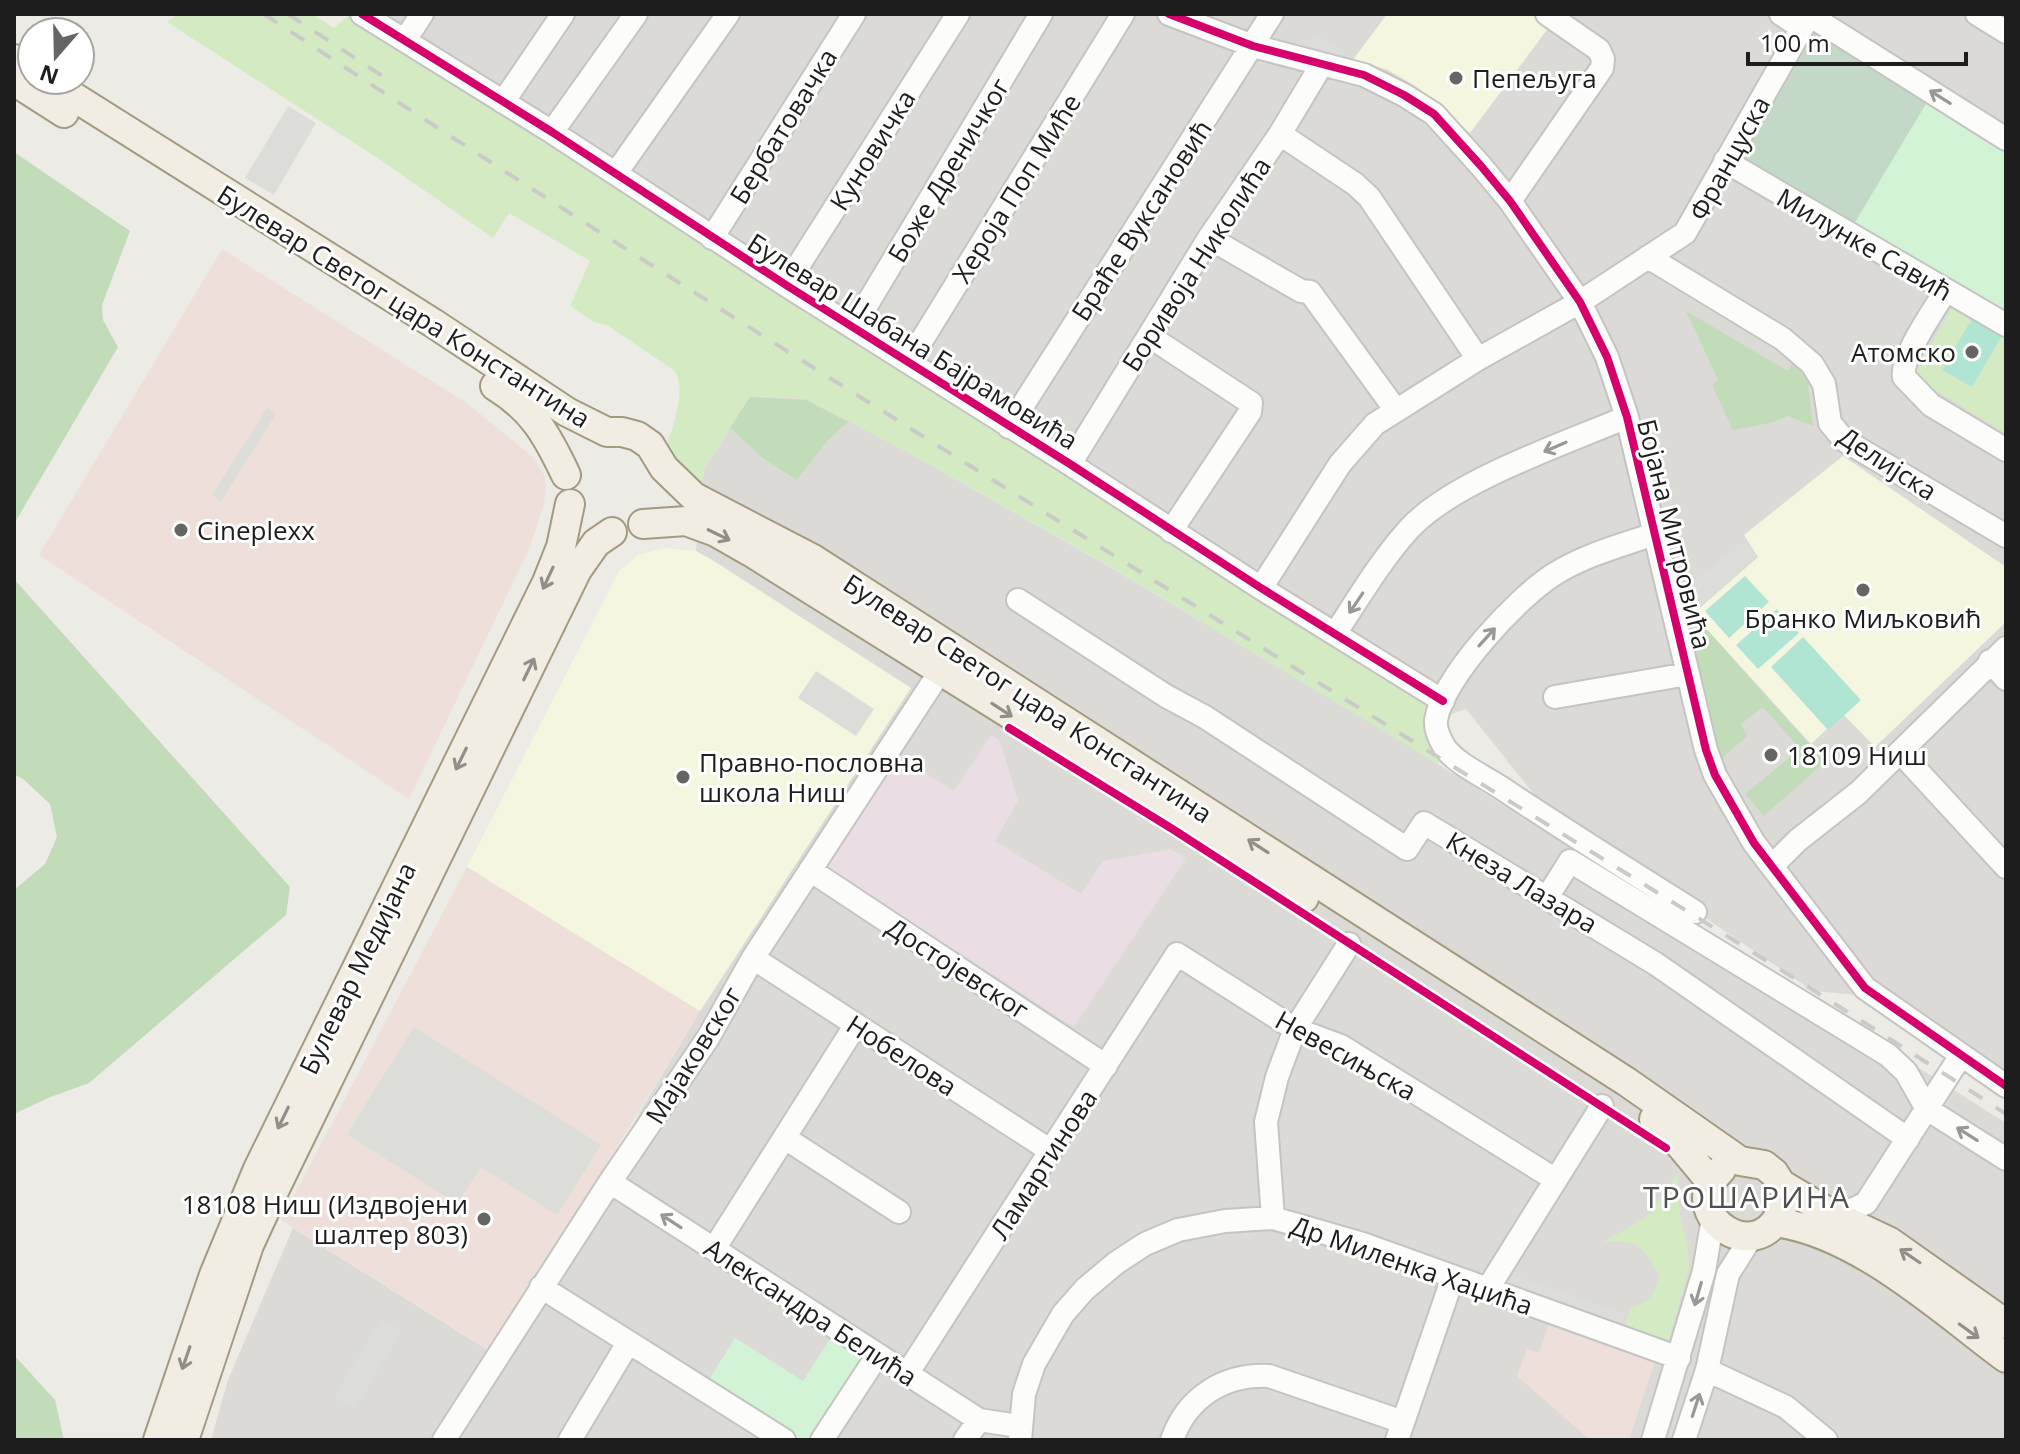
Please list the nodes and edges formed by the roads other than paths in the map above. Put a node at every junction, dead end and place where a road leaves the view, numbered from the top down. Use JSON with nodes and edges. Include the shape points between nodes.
{"nodes":[{"id":1,"x":362,"y":14,"type":"edge"},
{"id":2,"x":422,"y":14,"type":"edge"},
{"id":3,"x":563,"y":14,"type":"edge"},
{"id":4,"x":636,"y":14,"type":"edge"},
{"id":5,"x":728,"y":14,"type":"edge"},
{"id":6,"x":854,"y":14,"type":"edge"},
{"id":7,"x":958,"y":14,"type":"edge"},
{"id":8,"x":1041,"y":14,"type":"edge"},
{"id":9,"x":1123,"y":14,"type":"edge"},
{"id":10,"x":1169,"y":14,"type":"edge"},
{"id":11,"x":1272,"y":14,"type":"edge"},
{"id":12,"x":1547,"y":14,"type":"edge"},
{"id":13,"x":1781,"y":14,"type":"edge"},
{"id":14,"x":1977,"y":14,"type":"edge"},
{"id":15,"x":1807,"y":19,"type":"edge"},
{"id":16,"x":2006,"y":32,"type":"edge"},
{"id":17,"x":405,"y":40,"type":"junction"},
{"id":18,"x":1253,"y":46,"type":"junction"},
{"id":19,"x":1322,"y":64,"type":"junction"},
{"id":20,"x":14,"y":81,"type":"edge"},
{"id":21,"x":72,"y":96,"type":"edge"},
{"id":22,"x":503,"y":102,"type":"junction"},
{"id":23,"x":552,"y":132,"type":"junction"},
{"id":24,"x":1280,"y":134,"type":"junction"},
{"id":25,"x":2006,"y":139,"type":"edge"},
{"id":26,"x":1725,"y":161,"type":"junction"},
{"id":27,"x":616,"y":173,"type":"junction"},
{"id":28,"x":1510,"y":201,"type":"junction"},
{"id":29,"x":712,"y":238,"type":"junction"},
{"id":30,"x":1209,"y":238,"type":"junction"},
{"id":31,"x":1648,"y":257,"type":"junction"},
{"id":32,"x":786,"y":285,"type":"junction"},
{"id":33,"x":1946,"y":290,"type":"junction"},
{"id":34,"x":1580,"y":302,"type":"junction"},
{"id":35,"x":2006,"y":325,"type":"edge"},
{"id":36,"x":854,"y":326,"type":"junction"},
{"id":37,"x":1149,"y":336,"type":"junction"},
{"id":38,"x":1478,"y":359,"type":"junction"},
{"id":39,"x":909,"y":361,"type":"junction"},
{"id":40,"x":1395,"y":409,"type":"junction"},
{"id":41,"x":1627,"y":417,"type":"junction"},
{"id":42,"x":1009,"y":427,"type":"junction"},
{"id":43,"x":607,"y":432,"type":"junction"},
{"id":44,"x":2006,"y":450,"type":"edge"},
{"id":45,"x":1070,"y":464,"type":"junction"},
{"id":46,"x":664,"y":468,"type":"junction"},
{"id":47,"x":566,"y":475,"type":"junction"},
{"id":48,"x":570,"y":504,"type":"junction"},
{"id":49,"x":643,"y":524,"type":"junction"},
{"id":50,"x":1171,"y":531,"type":"junction"},
{"id":51,"x":612,"y":532,"type":"junction"},
{"id":52,"x":1654,"y":534,"type":"junction"},
{"id":53,"x":2006,"y":536,"type":"edge"},
{"id":54,"x":1261,"y":588,"type":"junction"},
{"id":55,"x":1018,"y":600,"type":"dead end"},
{"id":56,"x":1335,"y":634,"type":"junction"},
{"id":57,"x":1998,"y":654,"type":"edge"},
{"id":58,"x":941,"y":670,"type":"junction"},
{"id":59,"x":1688,"y":674,"type":"junction"},
{"id":60,"x":2006,"y":679,"type":"edge"},
{"id":61,"x":1555,"y":697,"type":"dead end"},
{"id":62,"x":1443,"y":701,"type":"junction"},
{"id":63,"x":1900,"y":752,"type":"junction"},
{"id":64,"x":1772,"y":866,"type":"junction"},
{"id":65,"x":2006,"y":867,"type":"edge"},
{"id":66,"x":810,"y":870,"type":"junction"},
{"id":67,"x":1548,"y":896,"type":"junction"},
{"id":68,"x":1695,"y":912,"type":"dead end"},
{"id":69,"x":1349,"y":944,"type":"dead end"},
{"id":70,"x":1177,"y":954,"type":"joint"},
{"id":71,"x":753,"y":958,"type":"junction"},
{"id":72,"x":855,"y":1026,"type":"junction"},
{"id":73,"x":1295,"y":1029,"type":"junction"},
{"id":74,"x":1960,"y":1057,"type":"junction"},
{"id":75,"x":1106,"y":1066,"type":"junction"},
{"id":76,"x":2006,"y":1086,"type":"edge"},
{"id":77,"x":1602,"y":1106,"type":"dead end"},
{"id":78,"x":1927,"y":1109,"type":"junction"},
{"id":79,"x":785,"y":1138,"type":"junction"},
{"id":80,"x":1908,"y":1139,"type":"junction"},
{"id":81,"x":1051,"y":1151,"type":"junction"},
{"id":82,"x":2006,"y":1159,"type":"edge"},
{"id":83,"x":1740,"y":1161,"type":"junction"},
{"id":84,"x":1556,"y":1180,"type":"junction"},
{"id":85,"x":610,"y":1182,"type":"junction"},
{"id":86,"x":1711,"y":1182,"type":"junction"},
{"id":87,"x":1781,"y":1184,"type":"junction"},
{"id":88,"x":899,"y":1212,"type":"dead end"},
{"id":89,"x":1833,"y":1215,"type":"junction"},
{"id":90,"x":1273,"y":1218,"type":"junction"},
{"id":91,"x":1713,"y":1218,"type":"junction"},
{"id":92,"x":1764,"y":1229,"type":"junction"},
{"id":93,"x":714,"y":1249,"type":"junction"},
{"id":94,"x":1453,"y":1277,"type":"junction"},
{"id":95,"x":541,"y":1287,"type":"junction"},
{"id":96,"x":1487,"y":1290,"type":"junction"},
{"id":97,"x":2006,"y":1324,"type":"edge"},
{"id":98,"x":628,"y":1343,"type":"junction"},
{"id":99,"x":877,"y":1356,"type":"junction"},
{"id":100,"x":1679,"y":1358,"type":"junction"},
{"id":101,"x":2006,"y":1358,"type":"edge"},
{"id":102,"x":1707,"y":1370,"type":"junction"},
{"id":103,"x":907,"y":1374,"type":"junction"},
{"id":104,"x":979,"y":1420,"type":"junction"},
{"id":105,"x":1400,"y":1431,"type":"edge"},
{"id":106,"x":1020,"y":1433,"type":"edge"},
{"id":107,"x":158,"y":1440,"type":"edge"},
{"id":108,"x":184,"y":1440,"type":"edge"},
{"id":109,"x":444,"y":1440,"type":"edge"},
{"id":110,"x":570,"y":1440,"type":"edge"},
{"id":111,"x":784,"y":1440,"type":"edge"},
{"id":112,"x":822,"y":1440,"type":"edge"},
{"id":113,"x":965,"y":1440,"type":"edge"},
{"id":114,"x":1172,"y":1440,"type":"edge"},
{"id":115,"x":1653,"y":1440,"type":"edge"},
{"id":116,"x":1684,"y":1440,"type":"edge"},
{"id":117,"x":1826,"y":1440,"type":"edge"}],
"edges":[{"from":1,"to":17,"type":"street","name":"Булевар Шабана Бајрамовића"},
{"from":2,"to":17,"type":"street"},
{"from":3,"to":22,"type":"street"},
{"from":4,"to":23,"type":"street"},
{"from":5,"to":27,"type":"street"},
{"from":6,"to":29,"type":"street","name":"Бербатовачка"},
{"from":7,"to":32,"type":"street","name":"Куновичка"},
{"from":8,"to":36,"type":"street","name":"Боже Дреничког"},
{"from":9,"to":39,"type":"street","name":"Хероја Поп Миће"},
{"from":10,"to":18,"type":"street","name":"Бојана Митровића"},
{"from":11,"to":18,"type":"street","name":"Браће Вуксановић"},
{"from":12,"to":28,"type":"street","via":[[1599,50],[1602,68]]},
{"from":13,"to":15,"type":"street"},
{"from":14,"to":16,"type":"street"},
{"from":25,"to":15,"type":"street","one_way":true},
{"from":15,"to":26,"type":"street","name":"Француска"},
{"from":17,"to":22,"type":"street","name":"Булевар Шабана Бајрамовића"},
{"from":18,"to":19,"type":"street","name":"Бојана Митровића"},
{"from":18,"to":42,"type":"street","name":"Браће Вуксановић"},
{"from":19,"to":24,"type":"street","name":"Боривоја Николића"},
{"from":19,"to":28,"type":"street","name":"Бојана Митровића","via":[[1364,75],[1418,102]]},
{"from":20,"to":47,"type":"main road","name":"Булевар Светог цара Константина","via":[[514,398],[547,436]]},
{"from":21,"to":43,"type":"main road","name":"Булевар Светог цара Константина","via":[[567,412]]},
{"from":22,"to":23,"type":"street","name":"Булевар Шабана Бајрамовића"},
{"from":23,"to":27,"type":"street","name":"Булевар Шабана Бајрамовића"},
{"from":24,"to":30,"type":"street","name":"Боривоја Николића"},
{"from":24,"to":38,"type":"street","via":[[1369,197]]},
{"from":26,"to":31,"type":"street","name":"Француска","via":[[1690,228]]},
{"from":26,"to":33,"type":"street","name":"Милунке Савић"},
{"from":27,"to":29,"type":"street","name":"Булевар Шабана Бајрамовића"},
{"from":28,"to":34,"type":"street","name":"Бојана Митровића"},
{"from":29,"to":32,"type":"street","name":"Булевар Шабана Бајрамовића"},
{"from":30,"to":37,"type":"street","name":"Боривоја Николића"},
{"from":30,"to":40,"type":"street","via":[[1310,292]]},
{"from":31,"to":34,"type":"street","name":"Француска"},
{"from":31,"to":53,"type":"street","name":"Делијска","via":[[1783,339],[1812,364],[1824,384],[1830,423],[1844,440]]},
{"from":32,"to":36,"type":"street","name":"Булевар Шабана Бајрамовића"},
{"from":33,"to":35,"type":"street","name":"Милунке Савић"},
{"from":33,"to":44,"type":"street","via":[[1904,365],[1904,377],[1925,399]]},
{"from":34,"to":38,"type":"street","name":"Француска"},
{"from":34,"to":41,"type":"street","name":"Бојана Митровића","via":[[1607,357]]},
{"from":36,"to":39,"type":"street","name":"Булевар Шабана Бајрамовића"},
{"from":37,"to":45,"type":"street","name":"Боривоја Николића"},
{"from":37,"to":50,"type":"street","via":[[1251,403]]},
{"from":38,"to":40,"type":"street","name":"Француска"},
{"from":39,"to":42,"type":"street","name":"Булевар Шабана Бајрамовића"},
{"from":40,"to":54,"type":"street","name":"Француска","via":[[1340,464]]},
{"from":41,"to":52,"type":"street","name":"Бојана Митровића"},
{"from":41,"to":56,"type":"street","one_way":true,"via":[[1489,476],[1438,504],[1410,528]]},
{"from":42,"to":45,"type":"street","name":"Булевар Шабана Бајрамовића"},
{"from":43,"to":46,"type":"main road","name":"Булевар Светог цара Константина","via":[[637,436],[650,445]]},
{"from":43,"to":47,"type":"main road","via":[[579,447]]},
{"from":45,"to":50,"type":"street","name":"Булевар Шабана Бајрамовића"},
{"from":46,"to":49,"type":"main road","via":[[663,499]]},
{"from":83,"to":46,"type":"main road","name":"Булевар Светог цара Константина","one_way":true,"via":[[1627,1082],[822,565],[694,497]]},
{"from":47,"to":48,"type":"main road"},
{"from":48,"to":51,"type":"main road","via":[[581,518]]},
{"from":48,"to":107,"type":"main road","name":"Булевар Медијана","one_way":true,"via":[[552,571],[258,1169],[214,1275]]},
{"from":49,"to":51,"type":"main road"},
{"from":49,"to":58,"type":"main road","name":"Булевар Светог цара Константина","one_way":true,"via":[[686,521],[716,532]]},
{"from":50,"to":54,"type":"street","name":"Булевар Шабана Бајрамовића"},
{"from":108,"to":51,"type":"main road","name":"Булевар Медијана","one_way":true,"via":[[249,1245],[273,1193],[577,570],[596,543]]},
{"from":52,"to":59,"type":"street","name":"Бојана Митровића"},
{"from":62,"to":52,"type":"street","one_way":true,"via":[[1472,653],[1551,576],[1579,560]]},
{"from":54,"to":56,"type":"street","name":"Булевар Шабана Бајрамовића"},
{"from":55,"to":67,"type":"street","name":"Кнеза Лазара","via":[[1407,849],[1424,823]]},
{"from":56,"to":62,"type":"street","name":"Булевар Шабана Бајрамовића"},
{"from":57,"to":60,"type":"street"},
{"from":57,"to":63,"type":"street"},
{"from":58,"to":66,"type":"street","name":"Мајаковског"},
{"from":58,"to":86,"type":"main road","name":"Булевар Светог цара Константина","one_way":true,"via":[[1617,1091],[1666,1128]]},
{"from":59,"to":61,"type":"street"},
{"from":59,"to":64,"type":"street","name":"Бојана Митровића","via":[[1715,775]]},
{"from":62,"to":68,"type":"street","via":[[1436,720],[1447,750]]},
{"from":63,"to":64,"type":"street"},
{"from":63,"to":65,"type":"street"},
{"from":64,"to":74,"type":"street","name":"Бојана Митровића","via":[[1865,988]]},
{"from":66,"to":71,"type":"street","name":"Мајаковског"},
{"from":66,"to":75,"type":"street","name":"Достојевског"},
{"from":67,"to":78,"type":"street","via":[[1570,861],[1888,1055],[1906,1072]]},
{"from":67,"to":80,"type":"street","name":"Кнеза Лазара","via":[[1656,964]]},
{"from":69,"to":73,"type":"street"},
{"from":70,"to":73,"type":"street","name":"Невесињска"},
{"from":70,"to":75,"type":"street","name":"Ламартинова"},
{"from":71,"to":72,"type":"street","name":"Нобелова"},
{"from":71,"to":85,"type":"street","name":"Мајаковског","via":[[708,1038]]},
{"from":72,"to":79,"type":"street"},
{"from":72,"to":81,"type":"street","name":"Нобелова"},
{"from":73,"to":84,"type":"street","name":"Невесињска","via":[[1341,1046]]},
{"from":73,"to":90,"type":"street","via":[[1266,1122]]},
{"from":74,"to":76,"type":"street","name":"Бојана Митровића"},
{"from":74,"to":78,"type":"street"},
{"from":75,"to":81,"type":"street","name":"Ламартинова"},
{"from":77,"to":84,"type":"street"},
{"from":78,"to":80,"type":"street"},
{"from":82,"to":78,"type":"street","one_way":true},
{"from":79,"to":88,"type":"street"},
{"from":79,"to":93,"type":"street"},
{"from":80,"to":89,"type":"street","via":[[1866,1203]]},
{"from":81,"to":103,"type":"street","name":"Ламартинова"},
{"from":83,"to":86,"type":"main road"},
{"from":83,"to":87,"type":"main road","name":"Булевар Светог цара Константина","via":[[1764,1165]]},
{"from":84,"to":96,"type":"street"},
{"from":93,"to":85,"type":"street","name":"Александра Белића","one_way":true},
{"from":85,"to":95,"type":"street","name":"Мајаковског"},
{"from":86,"to":91,"type":"main road","via":[[1707,1194]]},
{"from":87,"to":89,"type":"main road","name":"Булевар Светог цара Константина"},
{"from":87,"to":92,"type":"main road","via":[[1783,1204]]},
{"from":97,"to":89,"type":"main road","name":"Булевар Светог цара Константина","one_way":true,"via":[[1890,1242]]},
{"from":90,"to":94,"type":"street","name":"Др Миленка Хаџића"},
{"from":90,"to":106,"type":"street","name":"Др Миленка Хаџића","via":[[1178,1230],[1145,1244],[1085,1289],[1034,1364]]},
{"from":91,"to":92,"type":"main road","via":[[1730,1233]]},
{"from":91,"to":100,"type":"street","one_way":true},
{"from":92,"to":101,"type":"main road","one_way":true,"via":[[1819,1231],[1846,1244]]},
{"from":92,"to":102,"type":"street","via":[[1728,1274]]},
{"from":93,"to":99,"type":"street","name":"Александра Белића"},
{"from":94,"to":96,"type":"street","name":"Др Миленка Хаџића"},
{"from":94,"to":105,"type":"street"},
{"from":95,"to":98,"type":"street"},
{"from":95,"to":109,"type":"street","name":"Мајаковског"},
{"from":96,"to":100,"type":"street","name":"Др Миленка Хаџића"},
{"from":98,"to":110,"type":"street"},
{"from":98,"to":111,"type":"street"},
{"from":99,"to":103,"type":"street","name":"Александра Белића"},
{"from":99,"to":112,"type":"street"},
{"from":100,"to":115,"type":"street"},
{"from":116,"to":102,"type":"street","one_way":true},
{"from":102,"to":117,"type":"street","via":[[1786,1407]]},
{"from":103,"to":104,"type":"street","name":"Александра Белића"},
{"from":104,"to":106,"type":"street","name":"Александра Белића"},
{"from":104,"to":113,"type":"street"},
{"from":105,"to":114,"type":"street","via":[[1269,1376],[1252,1375],[1205,1393],[1178,1422]]}]}
